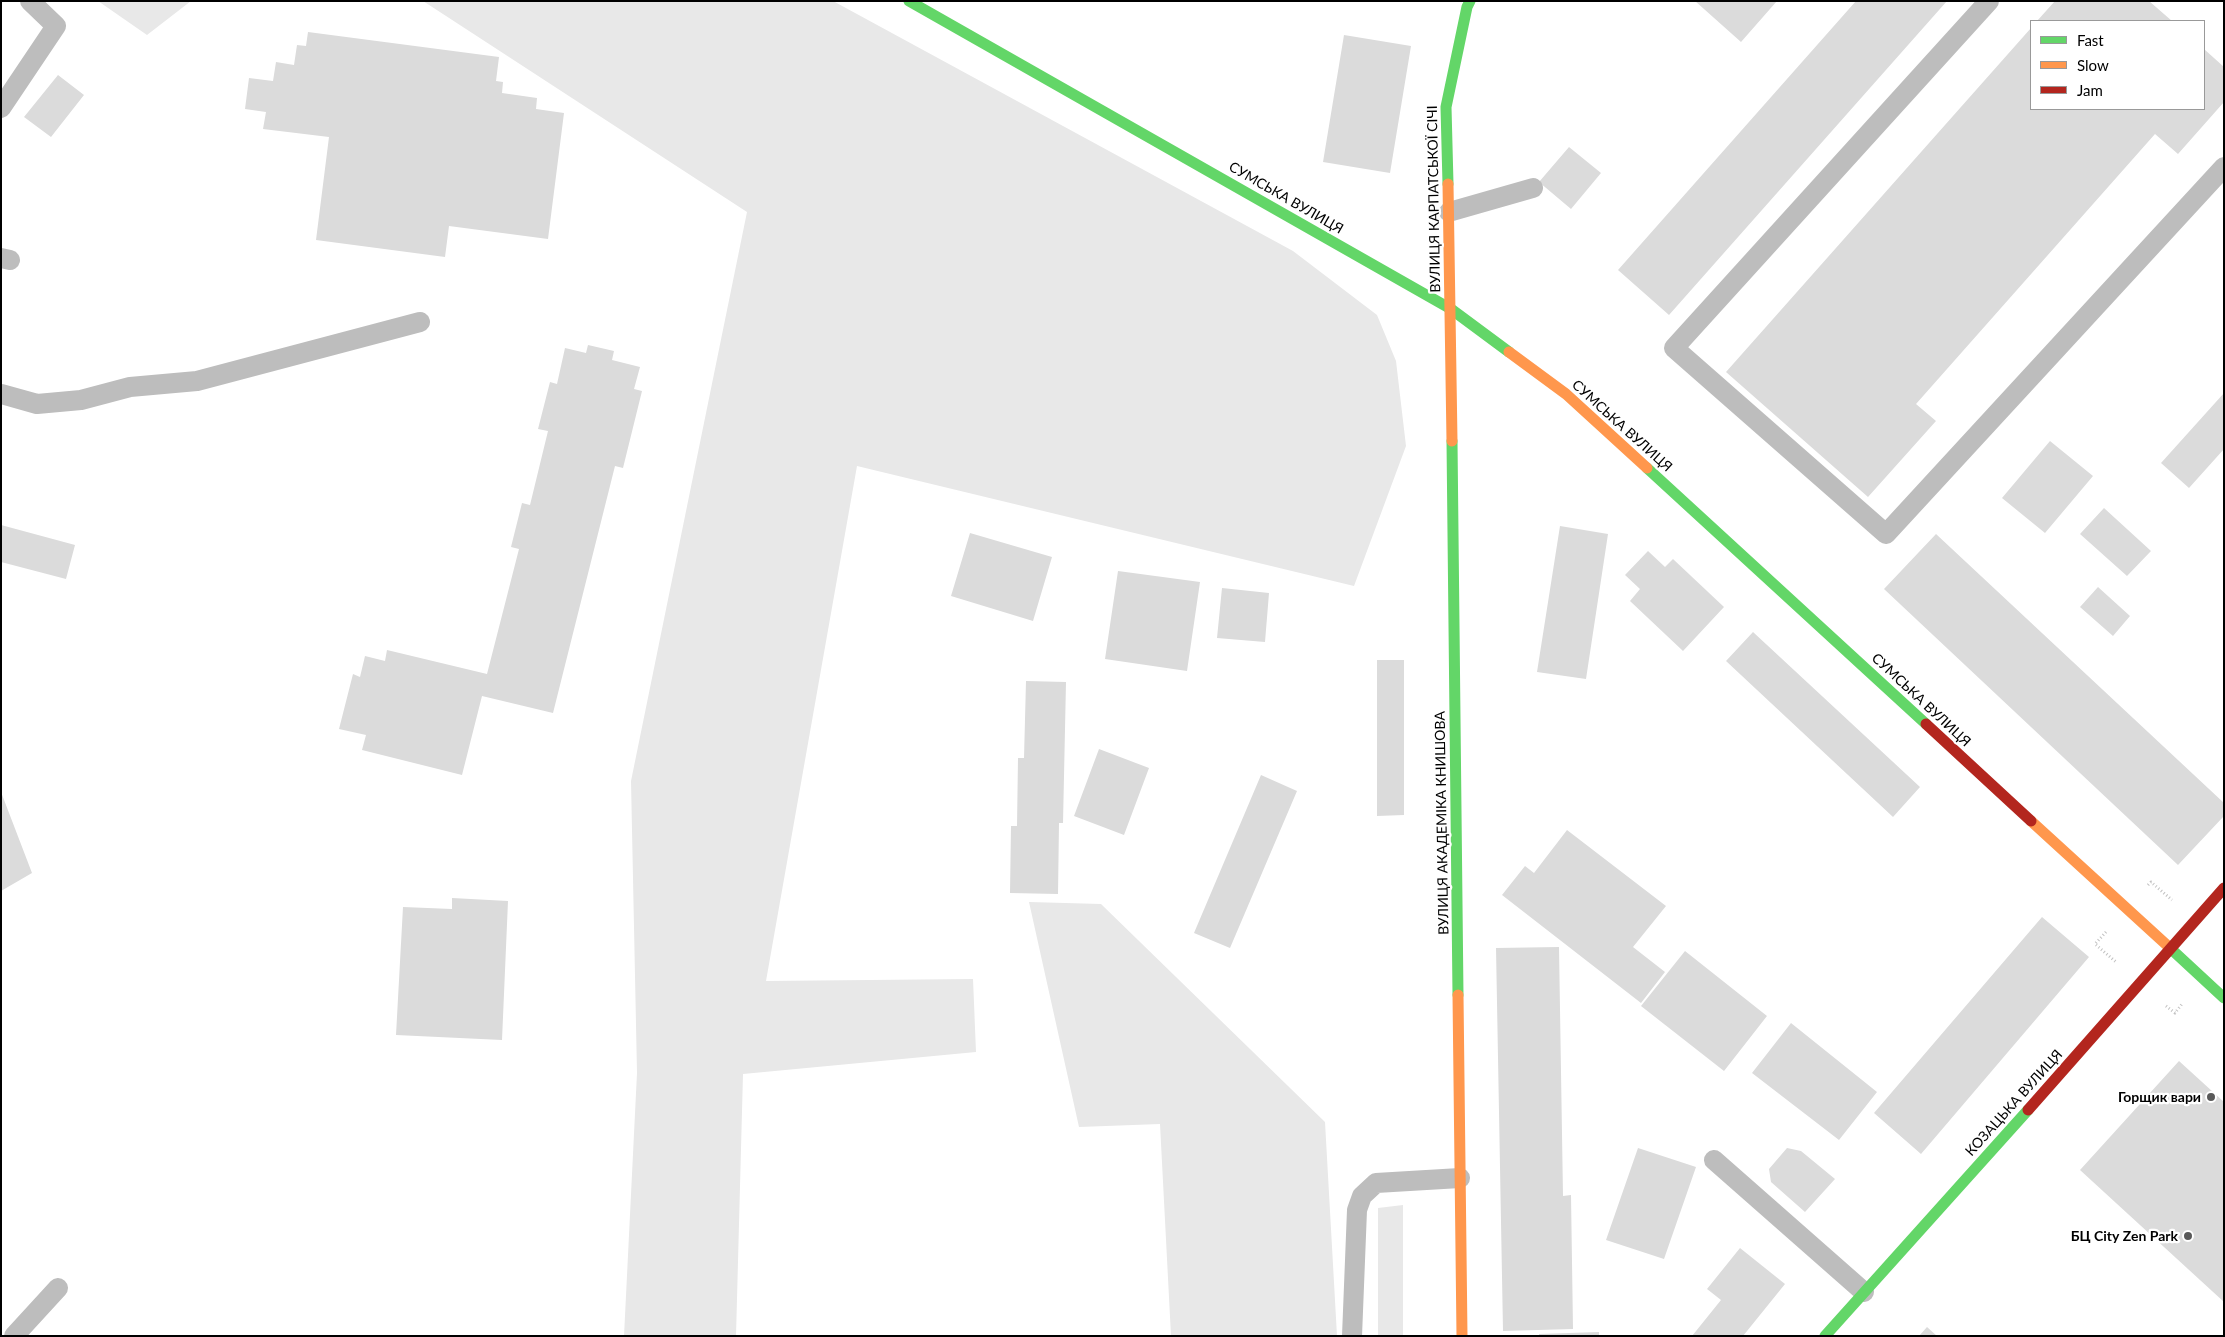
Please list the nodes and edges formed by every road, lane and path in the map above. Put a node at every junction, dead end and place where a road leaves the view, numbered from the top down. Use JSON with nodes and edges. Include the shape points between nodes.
{"nodes":[{"id":1,"x":30,"y":1,"type":"edge"},
{"id":2,"x":909,"y":1,"type":"edge"},
{"id":3,"x":1470,"y":1,"type":"edge"},
{"id":4,"x":1988,"y":1,"type":"edge"},
{"id":5,"x":1,"y":108,"type":"edge"},
{"id":6,"x":2224,"y":167,"type":"edge"},
{"id":7,"x":1533,"y":188,"type":"dead end"},
{"id":8,"x":1449,"y":212,"type":"junction"},
{"id":9,"x":1451,"y":310,"type":"junction"},
{"id":10,"x":420,"y":322,"type":"dead end"},
{"id":11,"x":1,"y":394,"type":"edge"},
{"id":12,"x":2224,"y":888,"type":"edge"},
{"id":13,"x":2170,"y":950,"type":"junction"},
{"id":14,"x":2224,"y":998,"type":"edge"},
{"id":15,"x":1714,"y":1160,"type":"dead end"},
{"id":16,"x":1460,"y":1178,"type":"junction"},
{"id":17,"x":58,"y":1288,"type":"dead end"},
{"id":18,"x":1864,"y":1292,"type":"junction"},
{"id":19,"x":14,"y":1336,"type":"edge"},
{"id":20,"x":1352,"y":1336,"type":"edge"},
{"id":21,"x":1462,"y":1336,"type":"edge"},
{"id":22,"x":1825,"y":1336,"type":"edge"}],
"edges":[{"from":1,"to":5,"type":"lane","via":[[56,26]]},
{"from":2,"to":9,"type":"street","name":"СУМСЬКА ВУЛИЦЯ"},
{"from":3,"to":8,"type":"street","name":"ВУЛИЦЯ КАРПАТСЬКОЇ СІЧІ","via":[[1446,107]]},
{"from":4,"to":6,"type":"lane","via":[[1674,348],[1886,534]]},
{"from":7,"to":8,"type":"lane"},
{"from":8,"to":9,"type":"street","name":"ВУЛИЦЯ КАРПАТСЬКОЇ СІЧІ"},
{"from":9,"to":13,"type":"street","name":"СУМСЬКА ВУЛИЦЯ","via":[[1566,394]]},
{"from":9,"to":16,"type":"street","name":"ВУЛИЦЯ АКАДЕМІКА КНИШОВА"},
{"from":10,"to":11,"type":"lane","via":[[197,381],[130,387],[81,400],[37,404]]},
{"from":12,"to":13,"type":"street","name":"КОЗАЦЬКА ВУЛИЦЯ"},
{"from":13,"to":14,"type":"street","name":"СУМСЬКА ВУЛИЦЯ"},
{"from":13,"to":18,"type":"street","name":"КОЗАЦЬКА ВУЛИЦЯ"},
{"from":15,"to":18,"type":"lane"},
{"from":16,"to":20,"type":"lane","via":[[1376,1183],[1362,1196],[1358,1210]]},
{"from":16,"to":21,"type":"street","name":"ВУЛИЦЯ АКАДЕМІКА КНИШОВА"},
{"from":17,"to":19,"type":"lane"},
{"from":18,"to":22,"type":"street","name":"КОЗАЦЬКА ВУЛИЦЯ"}]}
